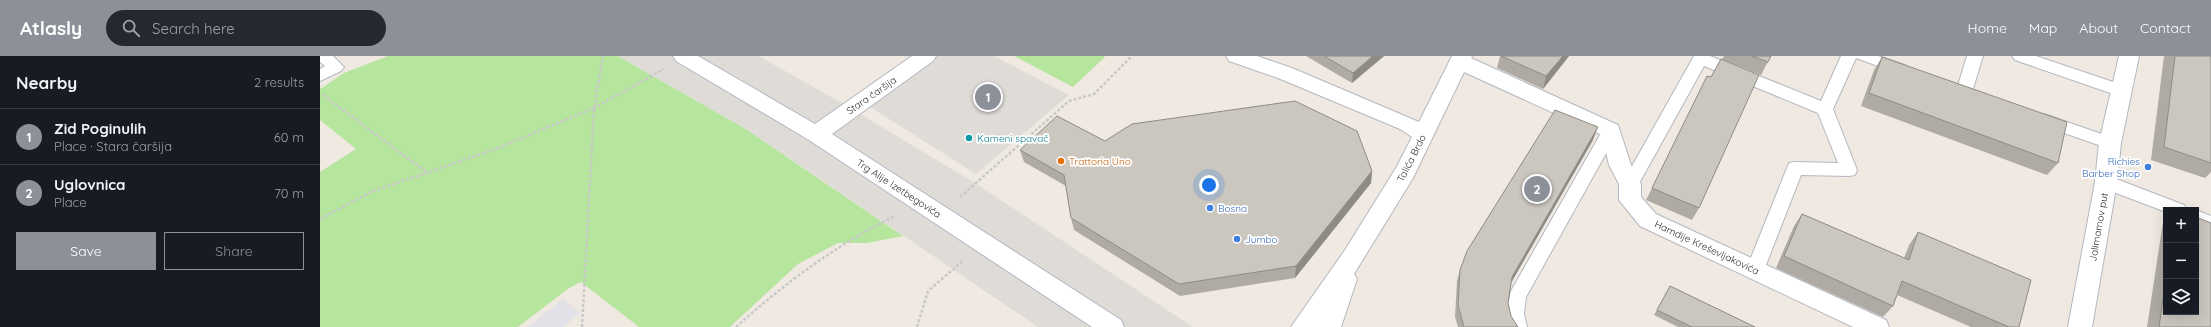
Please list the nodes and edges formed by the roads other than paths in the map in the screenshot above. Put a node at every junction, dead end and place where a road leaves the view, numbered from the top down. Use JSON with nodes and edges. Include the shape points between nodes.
{"nodes":[{"id":1,"x":323,"y":56,"type":"edge"},
{"id":2,"x":926,"y":56,"type":"edge"},
{"id":3,"x":1236,"y":56,"type":"edge"},
{"id":4,"x":1849,"y":56,"type":"edge"},
{"id":5,"x":1862,"y":56,"type":"edge"},
{"id":6,"x":1975,"y":56,"type":"edge"},
{"id":7,"x":2020,"y":56,"type":"edge"},
{"id":8,"x":2129,"y":56,"type":"edge"},
{"id":9,"x":684,"y":57,"type":"edge"},
{"id":10,"x":1701,"y":57,"type":"edge"},
{"id":11,"x":1461,"y":58,"type":"edge"},
{"id":12,"x":1913,"y":74,"type":"edge"},
{"id":13,"x":320,"y":76,"type":"edge"},
{"id":14,"x":2122,"y":91,"type":"junction"},
{"id":15,"x":1964,"y":92,"type":"edge"},
{"id":16,"x":1825,"y":109,"type":"junction"},
{"id":17,"x":2029,"y":115,"type":"edge"},
{"id":18,"x":1611,"y":130,"type":"junction"},
{"id":19,"x":816,"y":134,"type":"junction"},
{"id":20,"x":1423,"y":134,"type":"junction"},
{"id":21,"x":2110,"y":143,"type":"junction"},
{"id":22,"x":2106,"y":182,"type":"junction"},
{"id":23,"x":1630,"y":184,"type":"junction"},
{"id":24,"x":2170,"y":207,"type":"edge"},
{"id":25,"x":2199,"y":218,"type":"edge"},
{"id":26,"x":2211,"y":223,"type":"edge"},
{"id":27,"x":1353,"y":257,"type":"junction"},
{"id":28,"x":1755,"y":270,"type":"junction"},
{"id":29,"x":1112,"y":327,"type":"edge"},
{"id":30,"x":1302,"y":327,"type":"edge"},
{"id":31,"x":1329,"y":327,"type":"edge"},
{"id":32,"x":1518,"y":327,"type":"edge"},
{"id":33,"x":1877,"y":327,"type":"edge"},
{"id":34,"x":2080,"y":327,"type":"edge"}],
"edges":[{"from":1,"to":13,"type":"lane","via":[[336,67]]},
{"from":2,"to":19,"type":"street","name":"Stara čaršija"},
{"from":3,"to":20,"type":"street","via":[[1285,73],[1407,124]]},
{"from":4,"to":16,"type":"lane"},
{"from":5,"to":12,"type":"lane"},
{"from":6,"to":15,"type":"lane"},
{"from":7,"to":14,"type":"lane"},
{"from":8,"to":14,"type":"street","name":"Jalimamov put"},
{"from":9,"to":19,"type":"street","name":"Trg Alije Izetbegovića"},
{"from":10,"to":16,"type":"lane"},
{"from":10,"to":23,"type":"lane"},
{"from":11,"to":18,"type":"street"},
{"from":11,"to":20,"type":"street","name":"Talića Brdo"},
{"from":14,"to":21,"type":"street","name":"Jalimamov put"},
{"from":16,"to":28,"type":"lane","via":[[1849,170],[1795,168]]},
{"from":17,"to":21,"type":"lane"},
{"from":18,"to":23,"type":"street","name":"Hamdije Kreševljakovića","via":[[1620,165]]},
{"from":18,"to":32,"type":"lane","via":[[1517,296],[1515,314]]},
{"from":19,"to":29,"type":"street","name":"Trg Alije Izetbegovića"},
{"from":20,"to":27,"type":"street","name":"Talića Brdo","via":[[1405,172]]},
{"from":21,"to":22,"type":"street","name":"Jalimamov put"},
{"from":22,"to":24,"type":"lane"},
{"from":22,"to":34,"type":"street","name":"Jalimamov put"},
{"from":23,"to":28,"type":"street","name":"Hamdije Kreševljakovića","via":[[1630,200],[1648,220]]},
{"from":25,"to":26,"type":"lane"},
{"from":27,"to":30,"type":"street","name":"Talića Brdo"},
{"from":27,"to":31,"type":"street","name":"Talića Brdo"},
{"from":28,"to":33,"type":"street","name":"Hamdije Kreševljakovića"}]}
